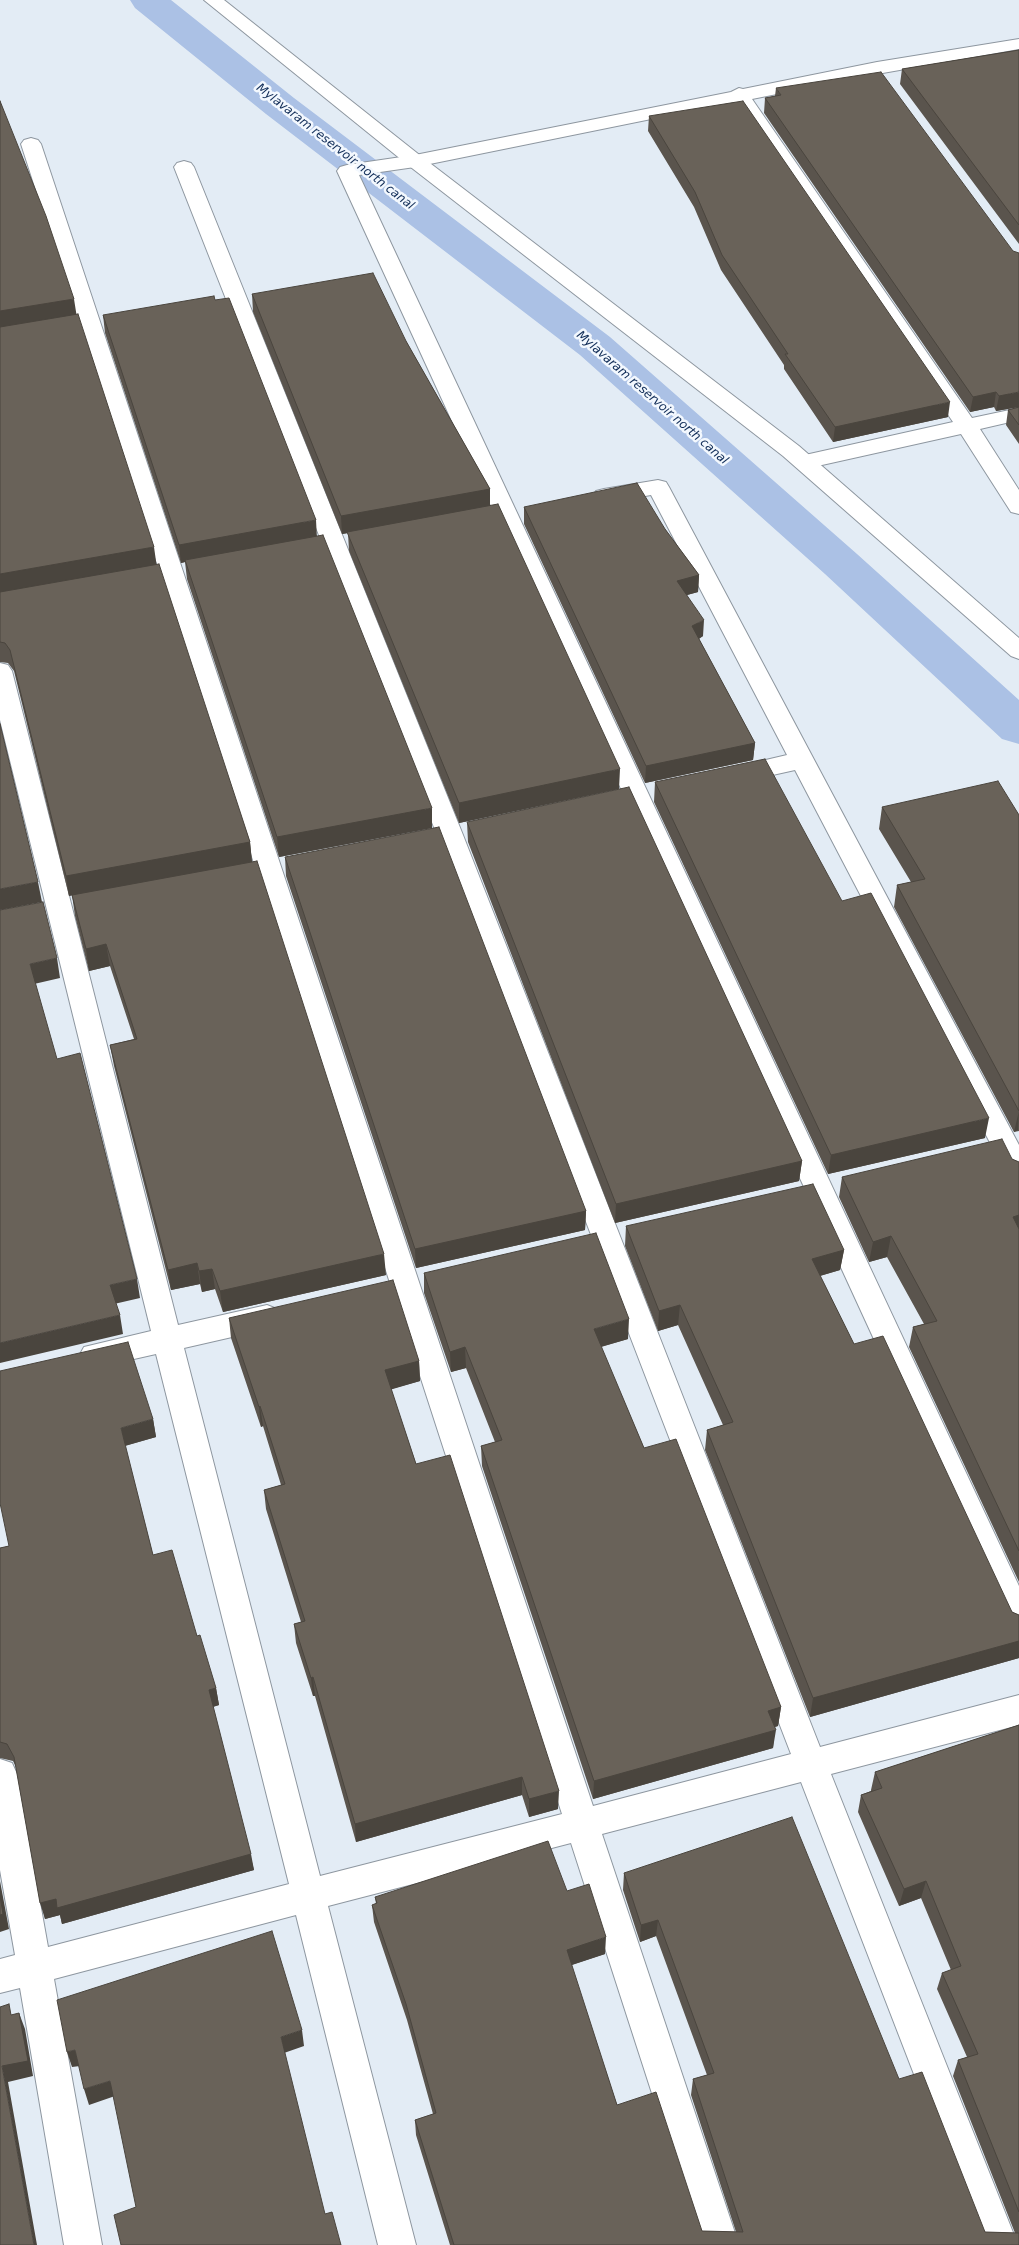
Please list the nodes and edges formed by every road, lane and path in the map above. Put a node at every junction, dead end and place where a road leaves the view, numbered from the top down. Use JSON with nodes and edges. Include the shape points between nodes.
{"nodes":[{"id":1,"x":213,"y":0,"type":"edge"},
{"id":2,"x":1012,"y":51,"type":"edge"},
{"id":3,"x":877,"y":68,"type":"junction"},
{"id":4,"x":889,"y":84,"type":"edge"},
{"id":5,"x":739,"y":94,"type":"junction"},
{"id":6,"x":30,"y":144,"type":"dead end"},
{"id":7,"x":414,"y":161,"type":"junction"},
{"id":8,"x":184,"y":167,"type":"dead end"},
{"id":9,"x":1019,"y":414,"type":"edge"},
{"id":10,"x":966,"y":425,"type":"junction"},
{"id":11,"x":804,"y":462,"type":"junction"},
{"id":12,"x":582,"y":500,"type":"edge"},
{"id":13,"x":1019,"y":508,"type":"edge"},
{"id":14,"x":1019,"y":651,"type":"edge"},
{"id":15,"x":0,"y":671,"type":"edge"},
{"id":16,"x":802,"y":760,"type":"junction"},
{"id":17,"x":705,"y":782,"type":"edge"},
{"id":18,"x":647,"y":794,"type":"junction"},
{"id":19,"x":609,"y":802,"type":"edge"},
{"id":20,"x":1012,"y":1145,"type":"edge"},
{"id":21,"x":978,"y":1153,"type":"edge"},
{"id":22,"x":1019,"y":1171,"type":"edge"},
{"id":23,"x":847,"y":1183,"type":"edge"},
{"id":24,"x":819,"y":1189,"type":"junction"},
{"id":25,"x":790,"y":1196,"type":"edge"},
{"id":26,"x":290,"y":1311,"type":"edge"},
{"id":27,"x":167,"y":1340,"type":"junction"},
{"id":28,"x":65,"y":1363,"type":"edge"},
{"id":29,"x":1019,"y":1620,"type":"edge"},
{"id":30,"x":1019,"y":1710,"type":"edge"},
{"id":31,"x":811,"y":1765,"type":"junction"},
{"id":32,"x":0,"y":1774,"type":"edge"},
{"id":33,"x":582,"y":1825,"type":"junction"},
{"id":34,"x":308,"y":1896,"type":"junction"},
{"id":35,"x":34,"y":1967,"type":"junction"},
{"id":36,"x":0,"y":1976,"type":"edge"},
{"id":37,"x":83,"y":2245,"type":"edge"},
{"id":38,"x":397,"y":2245,"type":"edge"},
{"id":39,"x":720,"y":2245,"type":"edge"},
{"id":40,"x":999,"y":2245,"type":"edge"}],
"edges":[{"from":1,"to":7,"type":"street"},
{"from":2,"to":3,"type":"street"},
{"from":3,"to":4,"type":"street"},
{"from":3,"to":5,"type":"street"},
{"from":5,"to":7,"type":"street"},
{"from":5,"to":10,"type":"street"},
{"from":6,"to":33,"type":"street"},
{"from":7,"to":11,"type":"street"},
{"from":7,"to":18,"type":"street","via":[[347,171],[386,277]]},
{"from":8,"to":31,"type":"street","via":[[450,835]]},
{"from":9,"to":10,"type":"street"},
{"from":10,"to":11,"type":"street"},
{"from":10,"to":13,"type":"street"},
{"from":11,"to":14,"type":"street"},
{"from":12,"to":16,"type":"street","via":[[658,487]]},
{"from":15,"to":27,"type":"street"},
{"from":16,"to":17,"type":"street"},
{"from":16,"to":20,"type":"street"},
{"from":18,"to":19,"type":"street"},
{"from":18,"to":24,"type":"street"},
{"from":20,"to":21,"type":"street"},
{"from":20,"to":22,"type":"street"},
{"from":23,"to":24,"type":"street"},
{"from":24,"to":25,"type":"street"},
{"from":24,"to":29,"type":"street"},
{"from":26,"to":27,"type":"street"},
{"from":27,"to":28,"type":"street"},
{"from":27,"to":34,"type":"street"},
{"from":30,"to":31,"type":"street"},
{"from":31,"to":33,"type":"street"},
{"from":31,"to":40,"type":"street"},
{"from":32,"to":35,"type":"street"},
{"from":33,"to":34,"type":"street"},
{"from":33,"to":39,"type":"street"},
{"from":34,"to":35,"type":"street"},
{"from":34,"to":38,"type":"street"},
{"from":35,"to":36,"type":"street"},
{"from":35,"to":37,"type":"street"}]}
